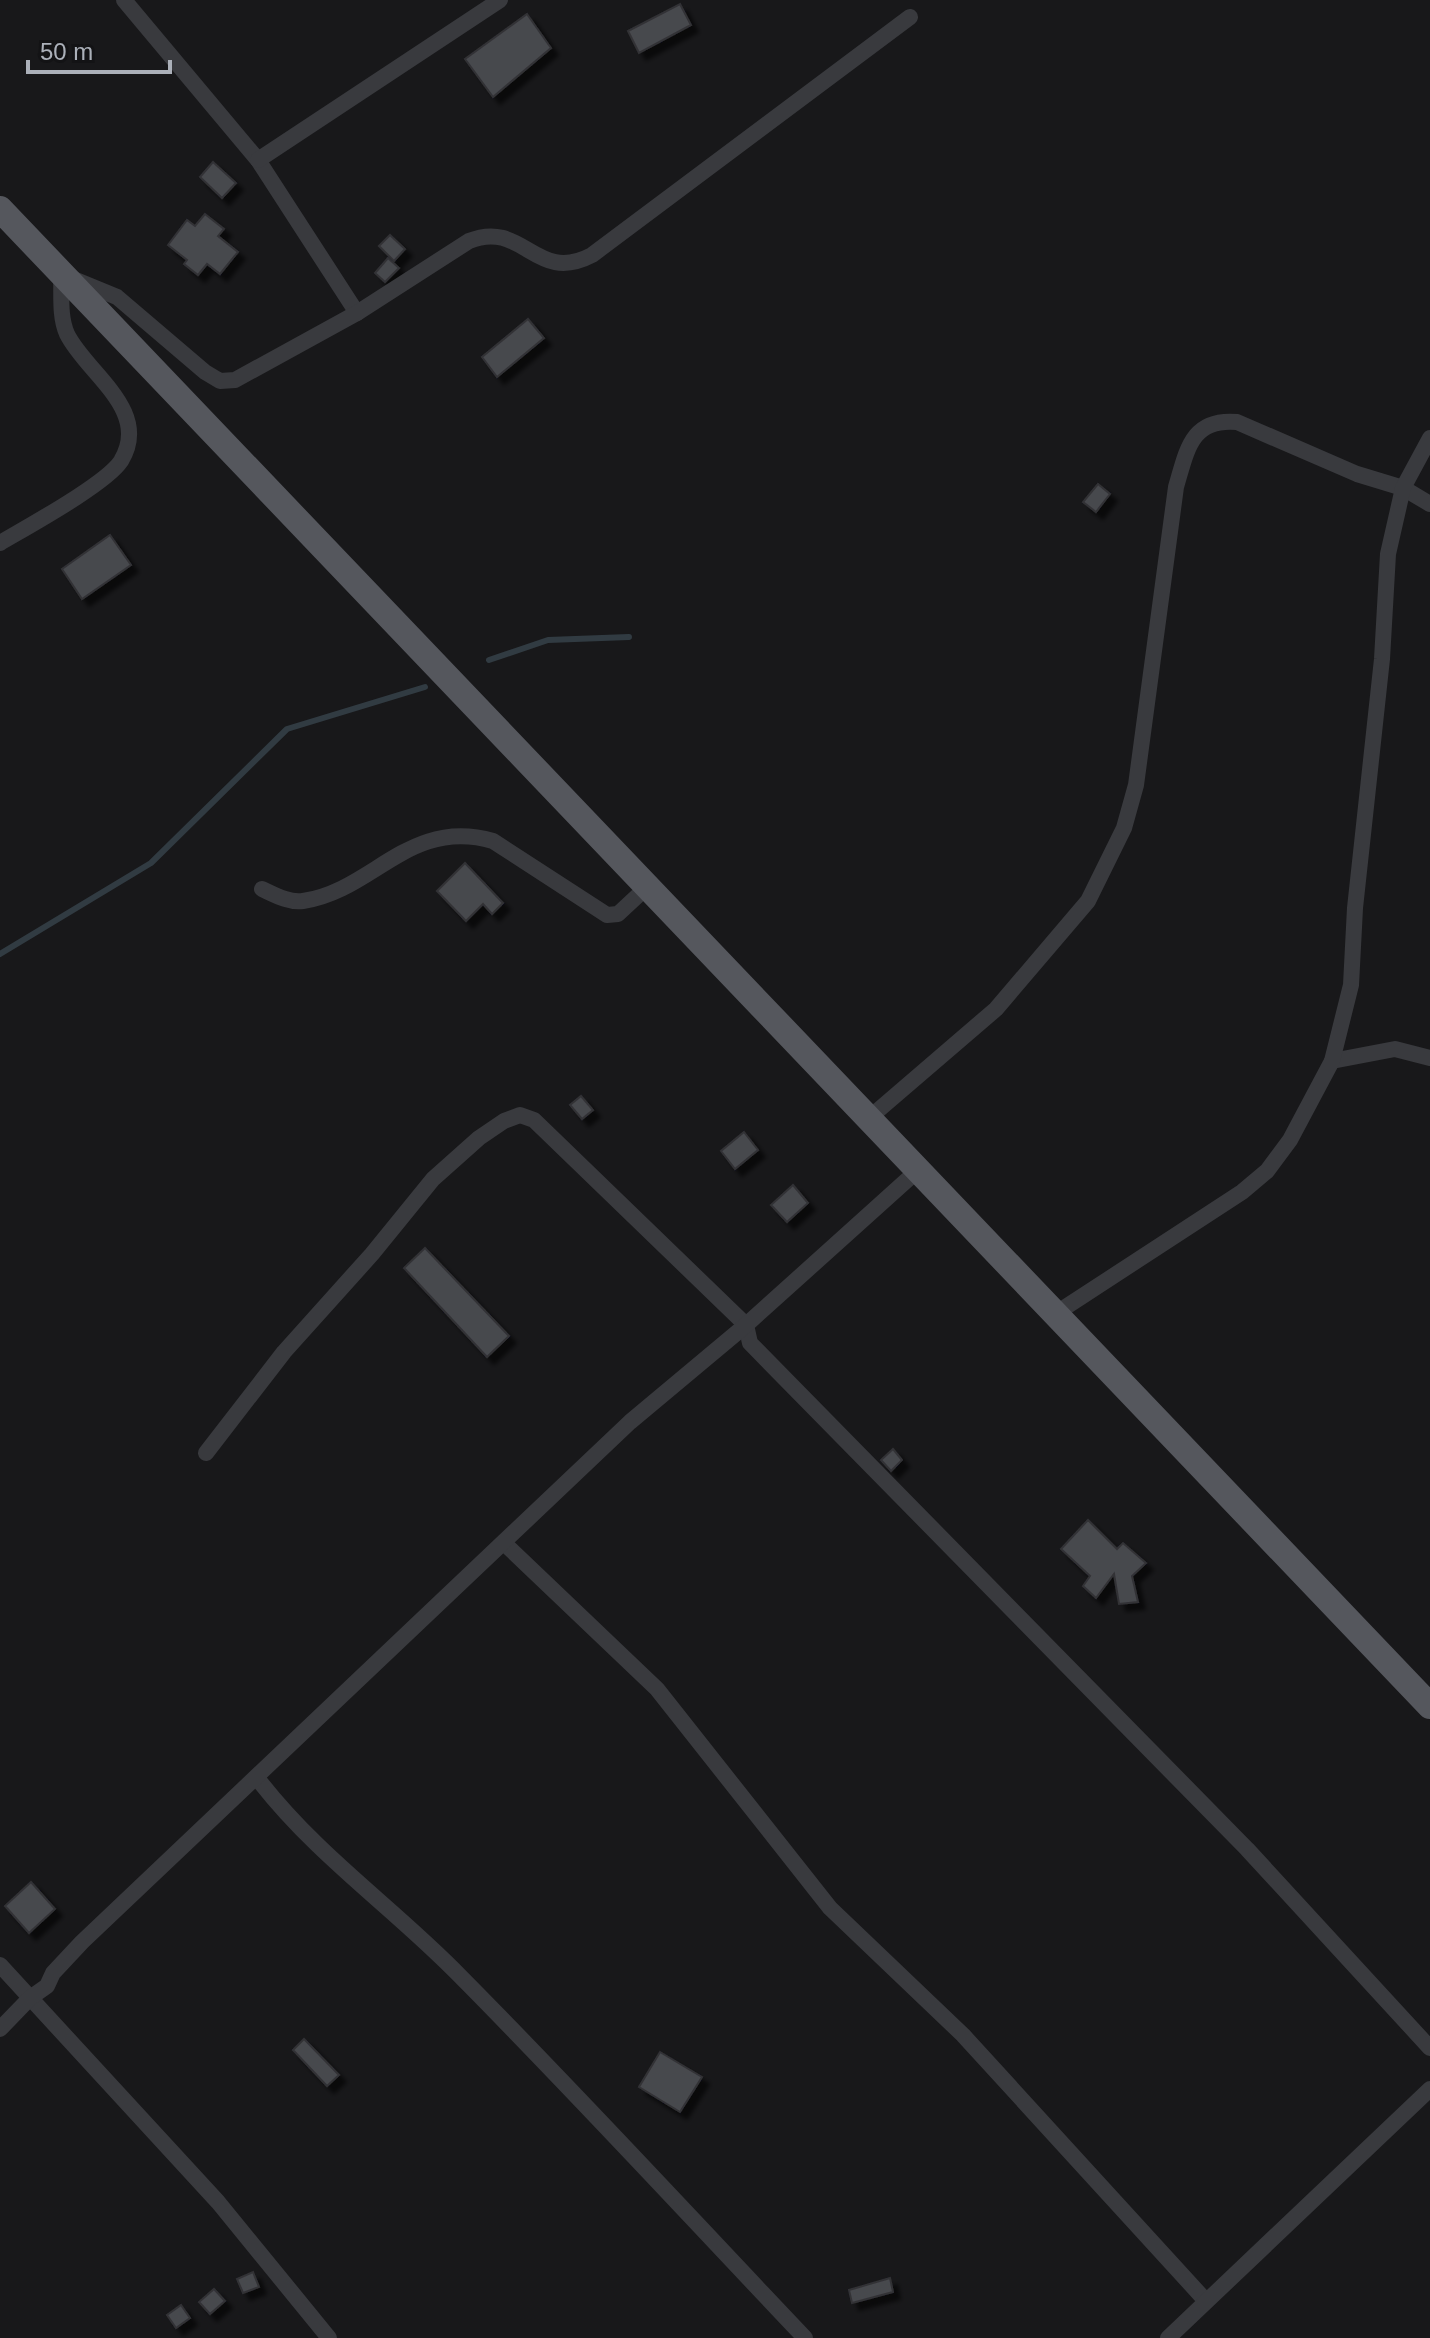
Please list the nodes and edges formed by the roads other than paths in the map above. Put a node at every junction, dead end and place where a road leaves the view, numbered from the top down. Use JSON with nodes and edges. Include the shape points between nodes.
{"nodes":[{"id":1,"x":124,"y":0,"type":"edge"},
{"id":2,"x":500,"y":0,"type":"edge"},
{"id":3,"x":910,"y":17,"type":"dead end"},
{"id":4,"x":258,"y":160,"type":"junction"},
{"id":5,"x":0,"y":209,"type":"edge"},
{"id":6,"x":61,"y":274,"type":"junction"},
{"id":7,"x":357,"y":313,"type":"junction"},
{"id":8,"x":1430,"y":438,"type":"edge"},
{"id":9,"x":1403,"y":488,"type":"junction"},
{"id":10,"x":1430,"y":504,"type":"edge"},
{"id":11,"x":0,"y":543,"type":"edge"},
{"id":12,"x":647,"y":887,"type":"junction"},
{"id":13,"x":262,"y":889,"type":"dead end"},
{"id":14,"x":1430,"y":1058,"type":"edge"},
{"id":15,"x":1332,"y":1061,"type":"junction"},
{"id":16,"x":868,"y":1119,"type":"junction"},
{"id":17,"x":917,"y":1171,"type":"junction"},
{"id":18,"x":1055,"y":1314,"type":"junction"},
{"id":19,"x":746,"y":1325,"type":"junction"},
{"id":20,"x":206,"y":1453,"type":"dead end"},
{"id":21,"x":505,"y":1544,"type":"junction"},
{"id":22,"x":1430,"y":1706,"type":"edge"},
{"id":23,"x":257,"y":1778,"type":"junction"},
{"id":24,"x":0,"y":1965,"type":"edge"},
{"id":25,"x":30,"y":1998,"type":"junction"},
{"id":26,"x":0,"y":2029,"type":"edge"},
{"id":27,"x":1430,"y":2048,"type":"edge"},
{"id":28,"x":1430,"y":2089,"type":"edge"},
{"id":29,"x":1206,"y":2301,"type":"junction"},
{"id":30,"x":329,"y":2338,"type":"edge"},
{"id":31,"x":805,"y":2338,"type":"edge"},
{"id":32,"x":1168,"y":2338,"type":"edge"}],
"edges":[{"from":1,"to":4,"type":"street"},
{"from":2,"to":4,"type":"street"},
{"from":3,"to":7,"type":"street","via":[[575,264],[553,263],[488,233]]},
{"from":4,"to":7,"type":"street"},
{"from":5,"to":6,"type":"main road"},
{"from":6,"to":7,"type":"street","via":[[117,297],[220,381],[235,380]]},
{"from":6,"to":11,"type":"street","via":[[68,336],[118,398],[128,424],[128,444],[120,462],[103,477]]},
{"from":6,"to":12,"type":"main road"},
{"from":8,"to":9,"type":"street"},
{"from":9,"to":10,"type":"street"},
{"from":9,"to":15,"type":"street","via":[[1388,554],[1351,985]]},
{"from":9,"to":16,"type":"street","via":[[1237,422],[1215,420],[1200,430],[1186,452],[1176,487],[1136,785],[1105,873],[1088,901],[996,1009]]},
{"from":12,"to":13,"type":"street","via":[[618,914],[607,915],[493,841],[472,835],[398,852],[341,888],[303,901]]},
{"from":12,"to":16,"type":"main road"},
{"from":14,"to":15,"type":"street","via":[[1395,1049]]},
{"from":15,"to":18,"type":"street","via":[[1290,1140],[1267,1171]]},
{"from":16,"to":17,"type":"main road"},
{"from":17,"to":18,"type":"main road"},
{"from":17,"to":19,"type":"street"},
{"from":18,"to":22,"type":"main road"},
{"from":19,"to":20,"type":"street","via":[[534,1120],[520,1115],[479,1138],[433,1179],[284,1352]]},
{"from":19,"to":21,"type":"street","via":[[630,1422]]},
{"from":19,"to":27,"type":"street","via":[[750,1343],[1247,1849]]},
{"from":21,"to":23,"type":"street"},
{"from":21,"to":29,"type":"street","via":[[657,1689],[830,1908],[963,2035]]},
{"from":23,"to":25,"type":"street","via":[[82,1942],[47,1986]]},
{"from":23,"to":31,"type":"street","via":[[315,1846],[459,1975]]},
{"from":24,"to":25,"type":"street"},
{"from":25,"to":26,"type":"street"},
{"from":25,"to":30,"type":"street","via":[[208,2190]]},
{"from":28,"to":29,"type":"street"},
{"from":29,"to":32,"type":"street"}]}
